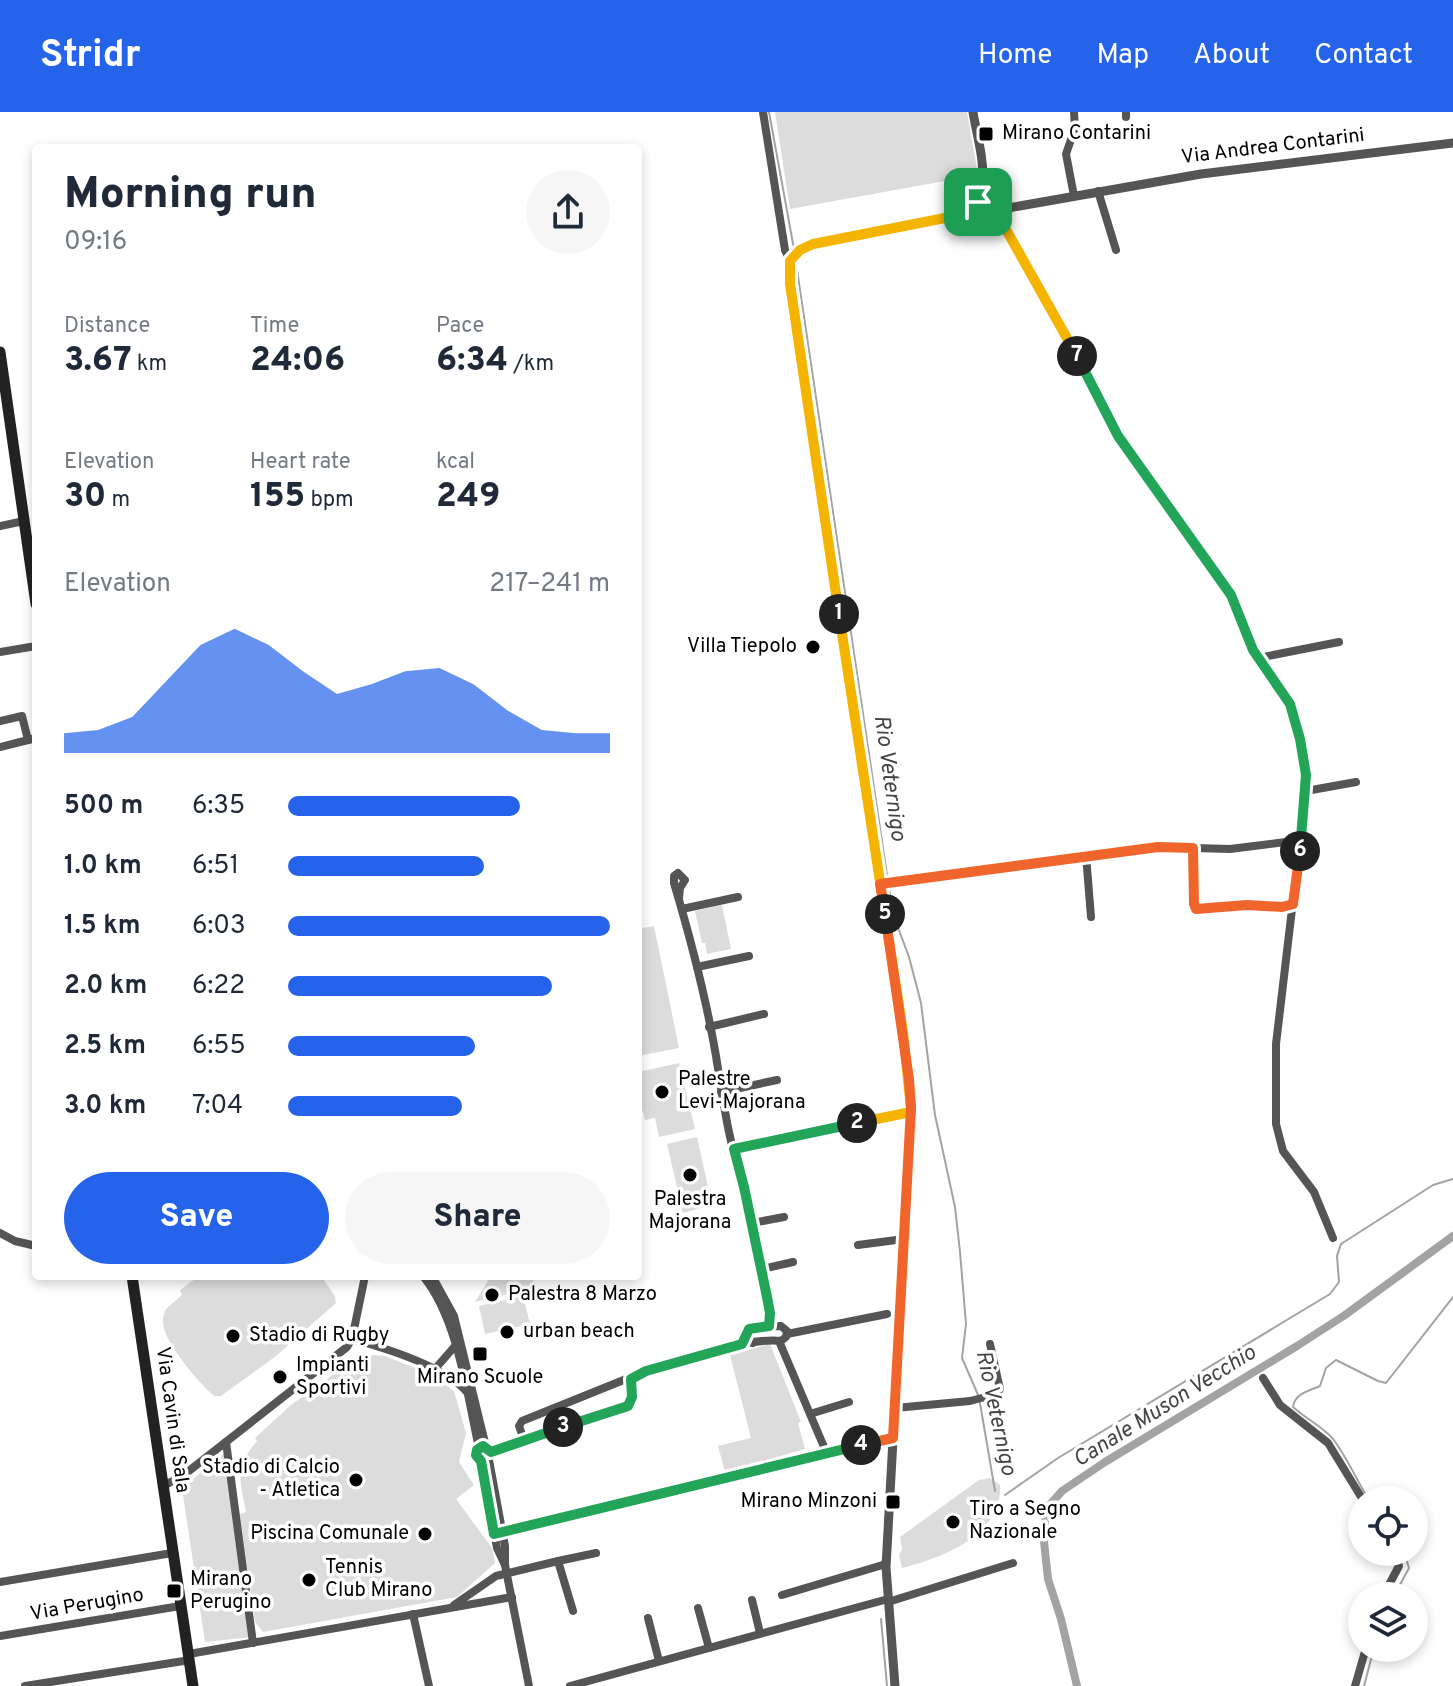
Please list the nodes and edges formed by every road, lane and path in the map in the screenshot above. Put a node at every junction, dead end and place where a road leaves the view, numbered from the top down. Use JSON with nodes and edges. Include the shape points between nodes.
{"nodes":[{"id":1,"x":763,"y":112,"type":"edge"},
{"id":2,"x":973,"y":112,"type":"edge"},
{"id":3,"x":1074,"y":112,"type":"edge"},
{"id":4,"x":1453,"y":143,"type":"edge"},
{"id":5,"x":1098,"y":191,"type":"junction"},
{"id":6,"x":1074,"y":196,"type":"junction"},
{"id":7,"x":978,"y":202,"type":"junction"},
{"id":8,"x":997,"y":210,"type":"junction"},
{"id":9,"x":1116,"y":250,"type":"dead end"},
{"id":10,"x":794,"y":256,"type":"junction"},
{"id":11,"x":0,"y":352,"type":"edge"},
{"id":12,"x":24,"y":521,"type":"junction"},
{"id":13,"x":0,"y":526,"type":"edge"},
{"id":14,"x":32,"y":576,"type":"edge"},
{"id":15,"x":1339,"y":642,"type":"dead end"},
{"id":16,"x":32,"y":647,"type":"edge"},
{"id":17,"x":0,"y":652,"type":"edge"},
{"id":18,"x":1258,"y":658,"type":"junction"},
{"id":19,"x":0,"y":721,"type":"edge"},
{"id":20,"x":32,"y":739,"type":"edge"},
{"id":21,"x":0,"y":747,"type":"edge"},
{"id":22,"x":1356,"y":782,"type":"dead end"},
{"id":23,"x":1306,"y":791,"type":"junction"},
{"id":24,"x":1301,"y":840,"type":"junction"},
{"id":25,"x":1193,"y":848,"type":"junction"},
{"id":26,"x":1086,"y":855,"type":"junction"},
{"id":27,"x":880,"y":884,"type":"junction"},
{"id":28,"x":738,"y":897,"type":"dead end"},
{"id":29,"x":679,"y":898,"type":"dead end"},
{"id":30,"x":1293,"y":904,"type":"junction"},
{"id":31,"x":682,"y":909,"type":"junction"},
{"id":32,"x":1091,"y":917,"type":"dead end"},
{"id":33,"x":749,"y":956,"type":"dead end"},
{"id":34,"x":697,"y":967,"type":"junction"},
{"id":35,"x":764,"y":1014,"type":"dead end"},
{"id":36,"x":709,"y":1027,"type":"junction"},
{"id":37,"x":777,"y":1080,"type":"dead end"},
{"id":38,"x":721,"y":1092,"type":"junction"},
{"id":39,"x":911,"y":1112,"type":"junction"},
{"id":40,"x":734,"y":1149,"type":"junction"},
{"id":41,"x":784,"y":1217,"type":"dead end"},
{"id":42,"x":752,"y":1223,"type":"junction"},
{"id":43,"x":0,"y":1233,"type":"edge"},
{"id":44,"x":1333,"y":1238,"type":"dead end"},
{"id":45,"x":904,"y":1239,"type":"junction"},
{"id":46,"x":32,"y":1245,"type":"edge"},
{"id":47,"x":858,"y":1245,"type":"dead end"},
{"id":48,"x":793,"y":1262,"type":"dead end"},
{"id":49,"x":762,"y":1269,"type":"junction"},
{"id":50,"x":134,"y":1280,"type":"edge"},
{"id":51,"x":364,"y":1280,"type":"edge"},
{"id":52,"x":425,"y":1280,"type":"edge"},
{"id":53,"x":434,"y":1280,"type":"edge"},
{"id":54,"x":887,"y":1314,"type":"dead end"},
{"id":55,"x":774,"y":1326,"type":"junction"},
{"id":56,"x":787,"y":1334,"type":"junction"},
{"id":57,"x":750,"y":1338,"type":"junction"},
{"id":58,"x":352,"y":1339,"type":"junction"},
{"id":59,"x":779,"y":1341,"type":"junction"},
{"id":60,"x":990,"y":1344,"type":"dead end"},
{"id":61,"x":455,"y":1346,"type":"junction"},
{"id":62,"x":435,"y":1369,"type":"junction"},
{"id":63,"x":1263,"y":1378,"type":"dead end"},
{"id":64,"x":631,"y":1379,"type":"junction"},
{"id":65,"x":466,"y":1391,"type":"junction"},
{"id":66,"x":849,"y":1402,"type":"dead end"},
{"id":67,"x":895,"y":1408,"type":"junction"},
{"id":68,"x":810,"y":1414,"type":"junction"},
{"id":69,"x":893,"y":1438,"type":"junction"},
{"id":70,"x":524,"y":1440,"type":"junction"},
{"id":71,"x":226,"y":1442,"type":"junction"},
{"id":72,"x":485,"y":1454,"type":"junction"},
{"id":73,"x":827,"y":1454,"type":"junction"},
{"id":74,"x":1354,"y":1486,"type":"edge"},
{"id":75,"x":162,"y":1487,"type":"junction"},
{"id":76,"x":498,"y":1533,"type":"junction"},
{"id":77,"x":172,"y":1553,"type":"junction"},
{"id":78,"x":596,"y":1553,"type":"dead end"},
{"id":79,"x":558,"y":1561,"type":"junction"},
{"id":80,"x":1013,"y":1563,"type":"dead end"},
{"id":81,"x":886,"y":1564,"type":"junction"},
{"id":82,"x":506,"y":1569,"type":"junction"},
{"id":83,"x":0,"y":1582,"type":"edge"},
{"id":84,"x":782,"y":1595,"type":"dead end"},
{"id":85,"x":512,"y":1597,"type":"junction"},
{"id":86,"x":752,"y":1600,"type":"dead end"},
{"id":87,"x":888,"y":1601,"type":"junction"},
{"id":88,"x":180,"y":1606,"type":"junction"},
{"id":89,"x":450,"y":1607,"type":"junction"},
{"id":90,"x":698,"y":1608,"type":"dead end"},
{"id":91,"x":573,"y":1611,"type":"dead end"},
{"id":92,"x":413,"y":1614,"type":"junction"},
{"id":93,"x":648,"y":1618,"type":"dead end"},
{"id":94,"x":760,"y":1633,"type":"junction"},
{"id":95,"x":0,"y":1636,"type":"edge"},
{"id":96,"x":253,"y":1643,"type":"junction"},
{"id":97,"x":709,"y":1648,"type":"junction"},
{"id":98,"x":189,"y":1657,"type":"junction"},
{"id":99,"x":659,"y":1661,"type":"junction"},
{"id":100,"x":1362,"y":1662,"type":"edge"},
{"id":101,"x":25,"y":1686,"type":"edge"},
{"id":102,"x":193,"y":1686,"type":"edge"},
{"id":103,"x":429,"y":1686,"type":"edge"},
{"id":104,"x":529,"y":1686,"type":"edge"},
{"id":105,"x":570,"y":1686,"type":"edge"},
{"id":106,"x":895,"y":1686,"type":"edge"},
{"id":107,"x":1355,"y":1686,"type":"edge"}],
"edges":[{"from":1,"to":10,"type":"street","via":[[785,250]]},
{"from":2,"to":7,"type":"street","via":[[984,183]]},
{"from":3,"to":6,"type":"street","via":[[1066,154]]},
{"from":4,"to":5,"type":"street","name":"Via Andrea Contarini"},
{"from":5,"to":6,"type":"street","name":"Via Andrea Contarini"},
{"from":5,"to":9,"type":"street"},
{"from":6,"to":8,"type":"street","name":"Via Andrea Contarini"},
{"from":7,"to":8,"type":"street"},
{"from":7,"to":10,"type":"street","via":[[960,215],[819,242]]},
{"from":8,"to":18,"type":"street","via":[[1118,436],[1231,595]]},
{"from":10,"to":27,"type":"street","via":[[790,284]]},
{"from":11,"to":12,"type":"main road"},
{"from":12,"to":13,"type":"street"},
{"from":12,"to":14,"type":"main road"},
{"from":15,"to":18,"type":"street"},
{"from":16,"to":17,"type":"street"},
{"from":18,"to":23,"type":"street","via":[[1290,704]]},
{"from":19,"to":20,"type":"street","via":[[22,716]]},
{"from":20,"to":21,"type":"street"},
{"from":22,"to":23,"type":"street"},
{"from":23,"to":24,"type":"street"},
{"from":24,"to":25,"type":"street"},
{"from":24,"to":30,"type":"street"},
{"from":25,"to":26,"type":"street"},
{"from":25,"to":30,"type":"street","via":[[1196,909]]},
{"from":26,"to":27,"type":"street"},
{"from":26,"to":32,"type":"street"},
{"from":27,"to":39,"type":"street"},
{"from":28,"to":31,"type":"street"},
{"from":29,"to":31,"type":"street"},
{"from":30,"to":44,"type":"street","via":[[1275,1053],[1276,1124],[1283,1151],[1314,1192]]},
{"from":31,"to":34,"type":"street"},
{"from":33,"to":34,"type":"street"},
{"from":34,"to":36,"type":"street"},
{"from":35,"to":36,"type":"street"},
{"from":36,"to":38,"type":"street"},
{"from":37,"to":38,"type":"street"},
{"from":38,"to":40,"type":"street"},
{"from":39,"to":40,"type":"street"},
{"from":39,"to":45,"type":"street"},
{"from":40,"to":42,"type":"street"},
{"from":41,"to":42,"type":"street"},
{"from":42,"to":49,"type":"street"},
{"from":43,"to":46,"type":"street"},
{"from":45,"to":47,"type":"street"},
{"from":45,"to":67,"type":"street"},
{"from":48,"to":49,"type":"street"},
{"from":49,"to":55,"type":"street"},
{"from":50,"to":75,"type":"main road","name":"Via Cavin di Sala"},
{"from":51,"to":58,"type":"street"},
{"from":52,"to":61,"type":"street","via":[[443,1309]]},
{"from":53,"to":72,"type":"street","via":[[454,1316]]},
{"from":54,"to":56,"type":"street"},
{"from":55,"to":56,"type":"street"},
{"from":55,"to":57,"type":"street","via":[[752,1327]]},
{"from":56,"to":59,"type":"street"},
{"from":57,"to":59,"type":"street"},
{"from":57,"to":64,"type":"street"},
{"from":58,"to":62,"type":"street"},
{"from":58,"to":71,"type":"street"},
{"from":59,"to":68,"type":"street"},
{"from":60,"to":67,"type":"street","via":[[997,1394]]},
{"from":61,"to":62,"type":"street"},
{"from":61,"to":65,"type":"street"},
{"from":62,"to":65,"type":"street"},
{"from":63,"to":74,"type":"street","via":[[1280,1405],[1328,1443]]},
{"from":64,"to":70,"type":"street","via":[[628,1406]]},
{"from":64,"to":70,"type":"street","via":[[522,1421]]},
{"from":65,"to":72,"type":"street"},
{"from":66,"to":68,"type":"street"},
{"from":67,"to":69,"type":"street"},
{"from":68,"to":73,"type":"street"},
{"from":69,"to":73,"type":"street"},
{"from":69,"to":81,"type":"street"},
{"from":70,"to":72,"type":"street"},
{"from":71,"to":75,"type":"street"},
{"from":71,"to":96,"type":"street"},
{"from":72,"to":76,"type":"street"},
{"from":73,"to":76,"type":"street"},
{"from":75,"to":77,"type":"main road","name":"Via Cavin di Sala"},
{"from":76,"to":82,"type":"street"},
{"from":77,"to":83,"type":"street"},
{"from":77,"to":88,"type":"main road","name":"Via Cavin di Sala"},
{"from":78,"to":79,"type":"street"},
{"from":79,"to":82,"type":"street"},
{"from":79,"to":91,"type":"street"},
{"from":80,"to":87,"type":"street"},
{"from":81,"to":84,"type":"street"},
{"from":81,"to":87,"type":"street"},
{"from":82,"to":85,"type":"street"},
{"from":82,"to":89,"type":"street"},
{"from":85,"to":89,"type":"street"},
{"from":85,"to":104,"type":"street"},
{"from":86,"to":94,"type":"street"},
{"from":87,"to":94,"type":"street"},
{"from":87,"to":106,"type":"street"},
{"from":88,"to":95,"type":"street","name":"Via Perugino"},
{"from":88,"to":98,"type":"main road","name":"Via Cavin di Sala"},
{"from":89,"to":92,"type":"street"},
{"from":90,"to":97,"type":"street"},
{"from":92,"to":96,"type":"street"},
{"from":92,"to":103,"type":"street"},
{"from":93,"to":99,"type":"street"},
{"from":94,"to":97,"type":"street"},
{"from":96,"to":98,"type":"street"},
{"from":97,"to":99,"type":"street"},
{"from":98,"to":101,"type":"street"},
{"from":98,"to":102,"type":"main road","name":"Via Cavin di Sala"},
{"from":99,"to":105,"type":"street"},
{"from":100,"to":107,"type":"street"}]}
